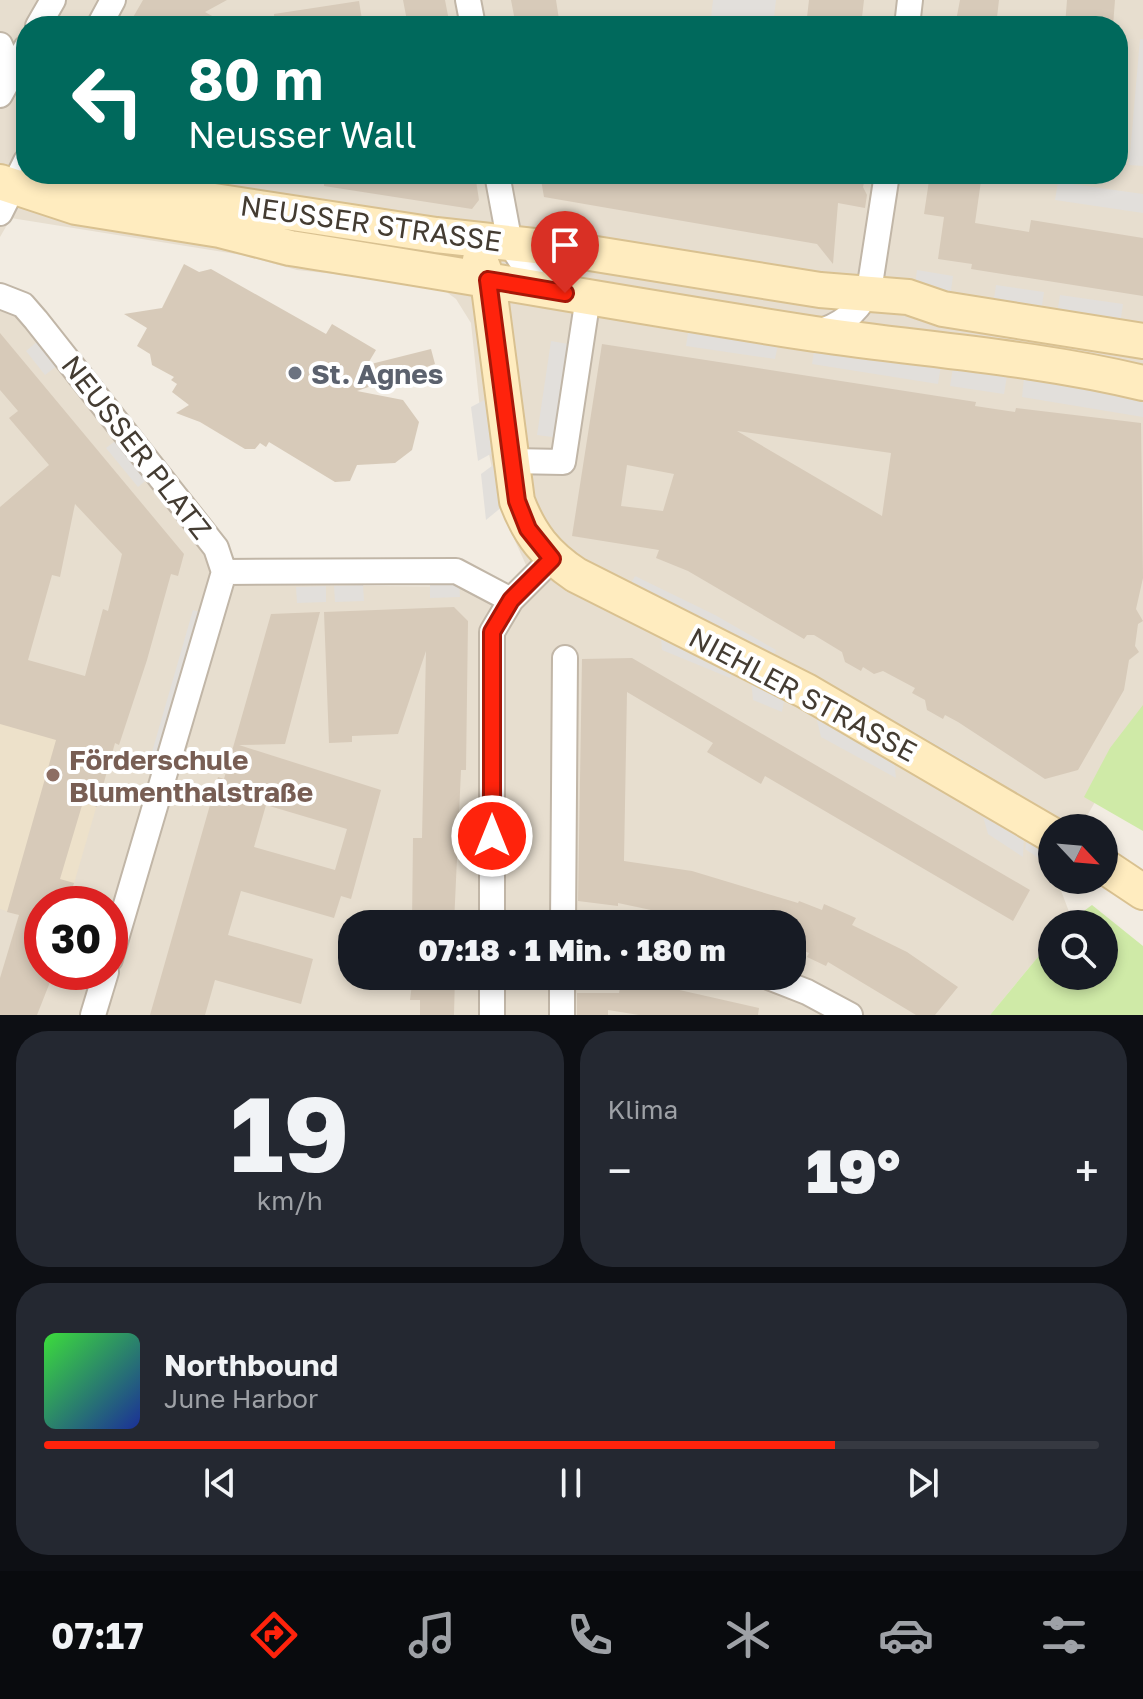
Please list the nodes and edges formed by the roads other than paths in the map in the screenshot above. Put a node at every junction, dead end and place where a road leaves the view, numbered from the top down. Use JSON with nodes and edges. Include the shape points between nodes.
{"nodes":[{"id":1,"x":0,"y":45,"type":"edge"},
{"id":2,"x":16,"y":66,"type":"edge"},
{"id":3,"x":12,"y":73,"type":"junction"},
{"id":4,"x":0,"y":95,"type":"edge"},
{"id":5,"x":103,"y":184,"type":"edge"},
{"id":6,"x":499,"y":184,"type":"edge"},
{"id":7,"x":885,"y":184,"type":"edge"},
{"id":8,"x":10,"y":185,"type":"edge"},
{"id":9,"x":467,"y":239,"type":"junction"},
{"id":10,"x":510,"y":244,"type":"junction"},
{"id":11,"x":488,"y":280,"type":"junction"},
{"id":12,"x":540,"y":289,"type":"junction"},
{"id":13,"x":869,"y":291,"type":"junction"},
{"id":14,"x":0,"y":296,"type":"edge"},
{"id":15,"x":588,"y":297,"type":"junction"},
{"id":16,"x":943,"y":309,"type":"junction"},
{"id":17,"x":814,"y":333,"type":"junction"},
{"id":18,"x":1143,"y":341,"type":"edge"},
{"id":19,"x":933,"y":351,"type":"junction"},
{"id":20,"x":1143,"y":383,"type":"edge"},
{"id":21,"x":511,"y":461,"type":"junction"},
{"id":22,"x":552,"y":559,"type":"junction"},
{"id":23,"x":224,"y":572,"type":"junction"},
{"id":24,"x":511,"y":600,"type":"junction"},
{"id":25,"x":565,"y":658,"type":"dead end"},
{"id":26,"x":1038,"y":827,"type":"edge"},
{"id":27,"x":1118,"y":875,"type":"edge"},
{"id":28,"x":1143,"y":892,"type":"edge"},
{"id":29,"x":128,"y":898,"type":"edge"},
{"id":30,"x":492,"y":910,"type":"edge"},
{"id":31,"x":563,"y":910,"type":"edge"},
{"id":32,"x":101,"y":990,"type":"edge"},
{"id":33,"x":492,"y":990,"type":"edge"},
{"id":34,"x":562,"y":990,"type":"edge"},
{"id":35,"x":802,"y":990,"type":"edge"},
{"id":36,"x":93,"y":1015,"type":"edge"},
{"id":37,"x":492,"y":1015,"type":"edge"},
{"id":38,"x":562,"y":1015,"type":"edge"},
{"id":39,"x":850,"y":1015,"type":"edge"}],
"edges":[{"from":1,"to":3,"type":"street"},
{"from":2,"to":3,"type":"street"},
{"from":3,"to":4,"type":"street"},
{"from":5,"to":9,"type":"main road","name":"NEUSSER STRASSE"},
{"from":6,"to":10,"type":"street"},
{"from":7,"to":13,"type":"street"},
{"from":8,"to":11,"type":"main road","name":"NEUSSER STRASSE","via":[[76,207]]},
{"from":9,"to":10,"type":"main road","name":"NEUSSER STRASSE"},
{"from":9,"to":11,"type":"main road"},
{"from":10,"to":12,"type":"street"},
{"from":10,"to":13,"type":"main road","name":"NEUSSER STRASSE","via":[[820,290]]},
{"from":11,"to":12,"type":"main road","name":"NEUSSER STRASSE"},
{"from":11,"to":21,"type":"main road"},
{"from":12,"to":15,"type":"main road","name":"NEUSSER STRASSE"},
{"from":13,"to":16,"type":"main road","name":"NEUSSER STRASSE"},
{"from":13,"to":17,"type":"street","via":[[836,328]]},
{"from":14,"to":23,"type":"street","name":"NEUSSER PLATZ","via":[[23,305],[36,320],[216,548]]},
{"from":15,"to":17,"type":"main road","name":"NEUSSER STRASSE"},
{"from":15,"to":21,"type":"street","via":[[563,462]]},
{"from":16,"to":18,"type":"main road","name":"NEUSSER STRASSE"},
{"from":16,"to":19,"type":"main road","via":[[924,326],[925,343]]},
{"from":17,"to":19,"type":"main road","name":"NEUSSER STRASSE"},
{"from":19,"to":20,"type":"main road","name":"NEUSSER STRASSE","via":[[1077,367]]},
{"from":21,"to":22,"type":"main road","via":[[528,529]]},
{"from":22,"to":24,"type":"street"},
{"from":22,"to":26,"type":"main road","name":"NIEHLER STRASSE","via":[[806,691]]},
{"from":23,"to":24,"type":"street","name":"NEUSSER PLATZ","via":[[456,571]]},
{"from":23,"to":29,"type":"street"},
{"from":24,"to":30,"type":"street","via":[[492,632]]},
{"from":25,"to":31,"type":"street"},
{"from":27,"to":28,"type":"main road"},
{"from":32,"to":36,"type":"street"},
{"from":33,"to":37,"type":"street"},
{"from":34,"to":38,"type":"street"},
{"from":35,"to":39,"type":"street"}]}
